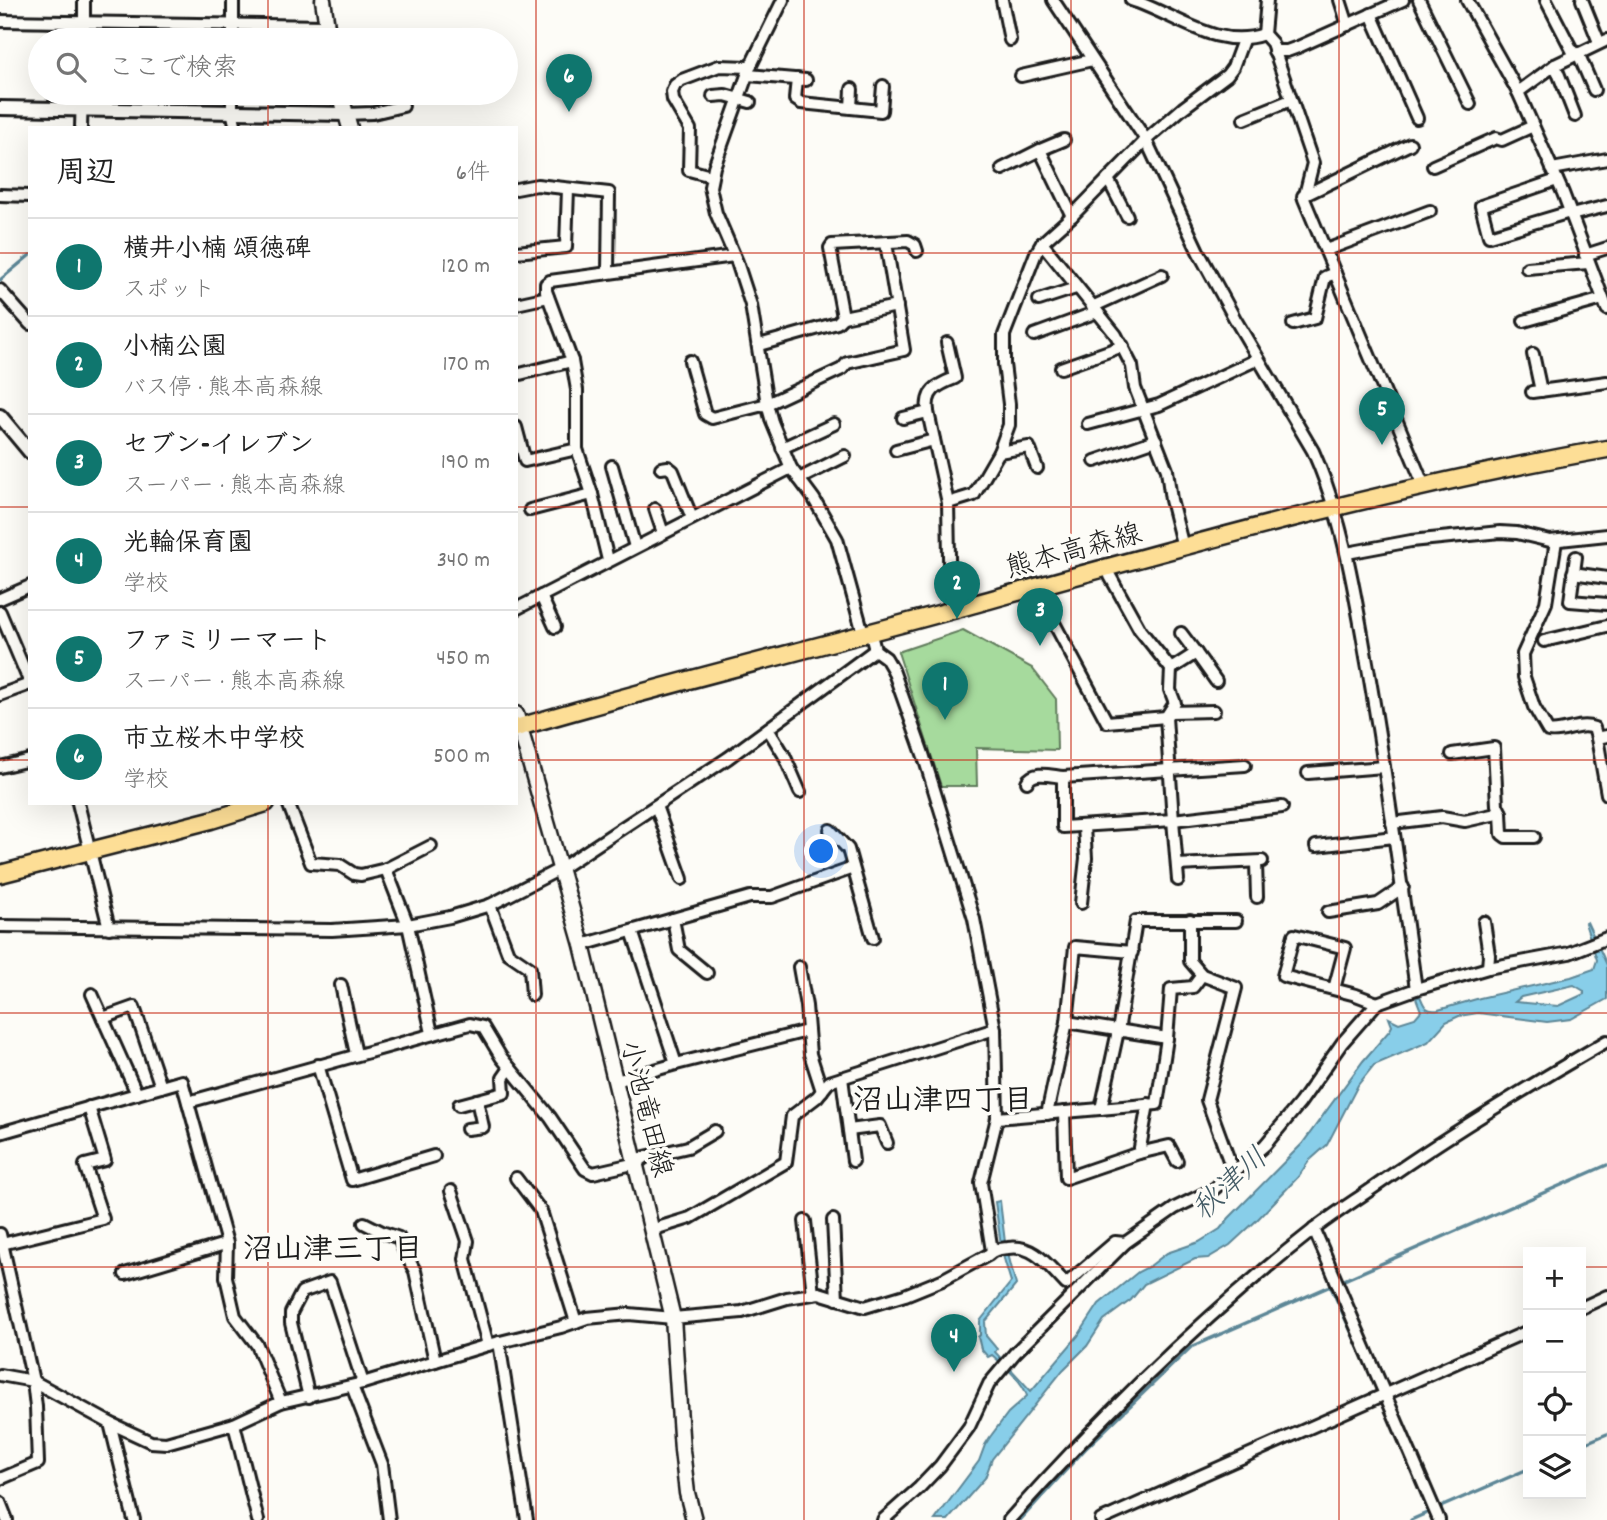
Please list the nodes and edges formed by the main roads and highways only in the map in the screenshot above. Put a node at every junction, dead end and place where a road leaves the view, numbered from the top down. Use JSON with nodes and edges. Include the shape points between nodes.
{"nodes":[{"id":1,"x":323,"y":0,"type":"edge"},
{"id":2,"x":326,"y":28,"type":"edge"},
{"id":3,"x":1607,"y":449,"type":"edge"},
{"id":4,"x":518,"y":723,"type":"edge"},
{"id":5,"x":260,"y":805,"type":"edge"},
{"id":6,"x":0,"y":874,"type":"edge"},
{"id":7,"x":694,"y":1520,"type":"edge"}],
"edges":[{"from":1,"to":2,"type":"main road"},
{"from":3,"to":4,"type":"main road","name":"熊本高森線","via":[[1333,508]]},
{"from":4,"to":7,"type":"main road","name":"小池竜田線","via":[[582,945],[673,1318],[683,1461]]},
{"from":5,"to":6,"type":"main road"}]}
